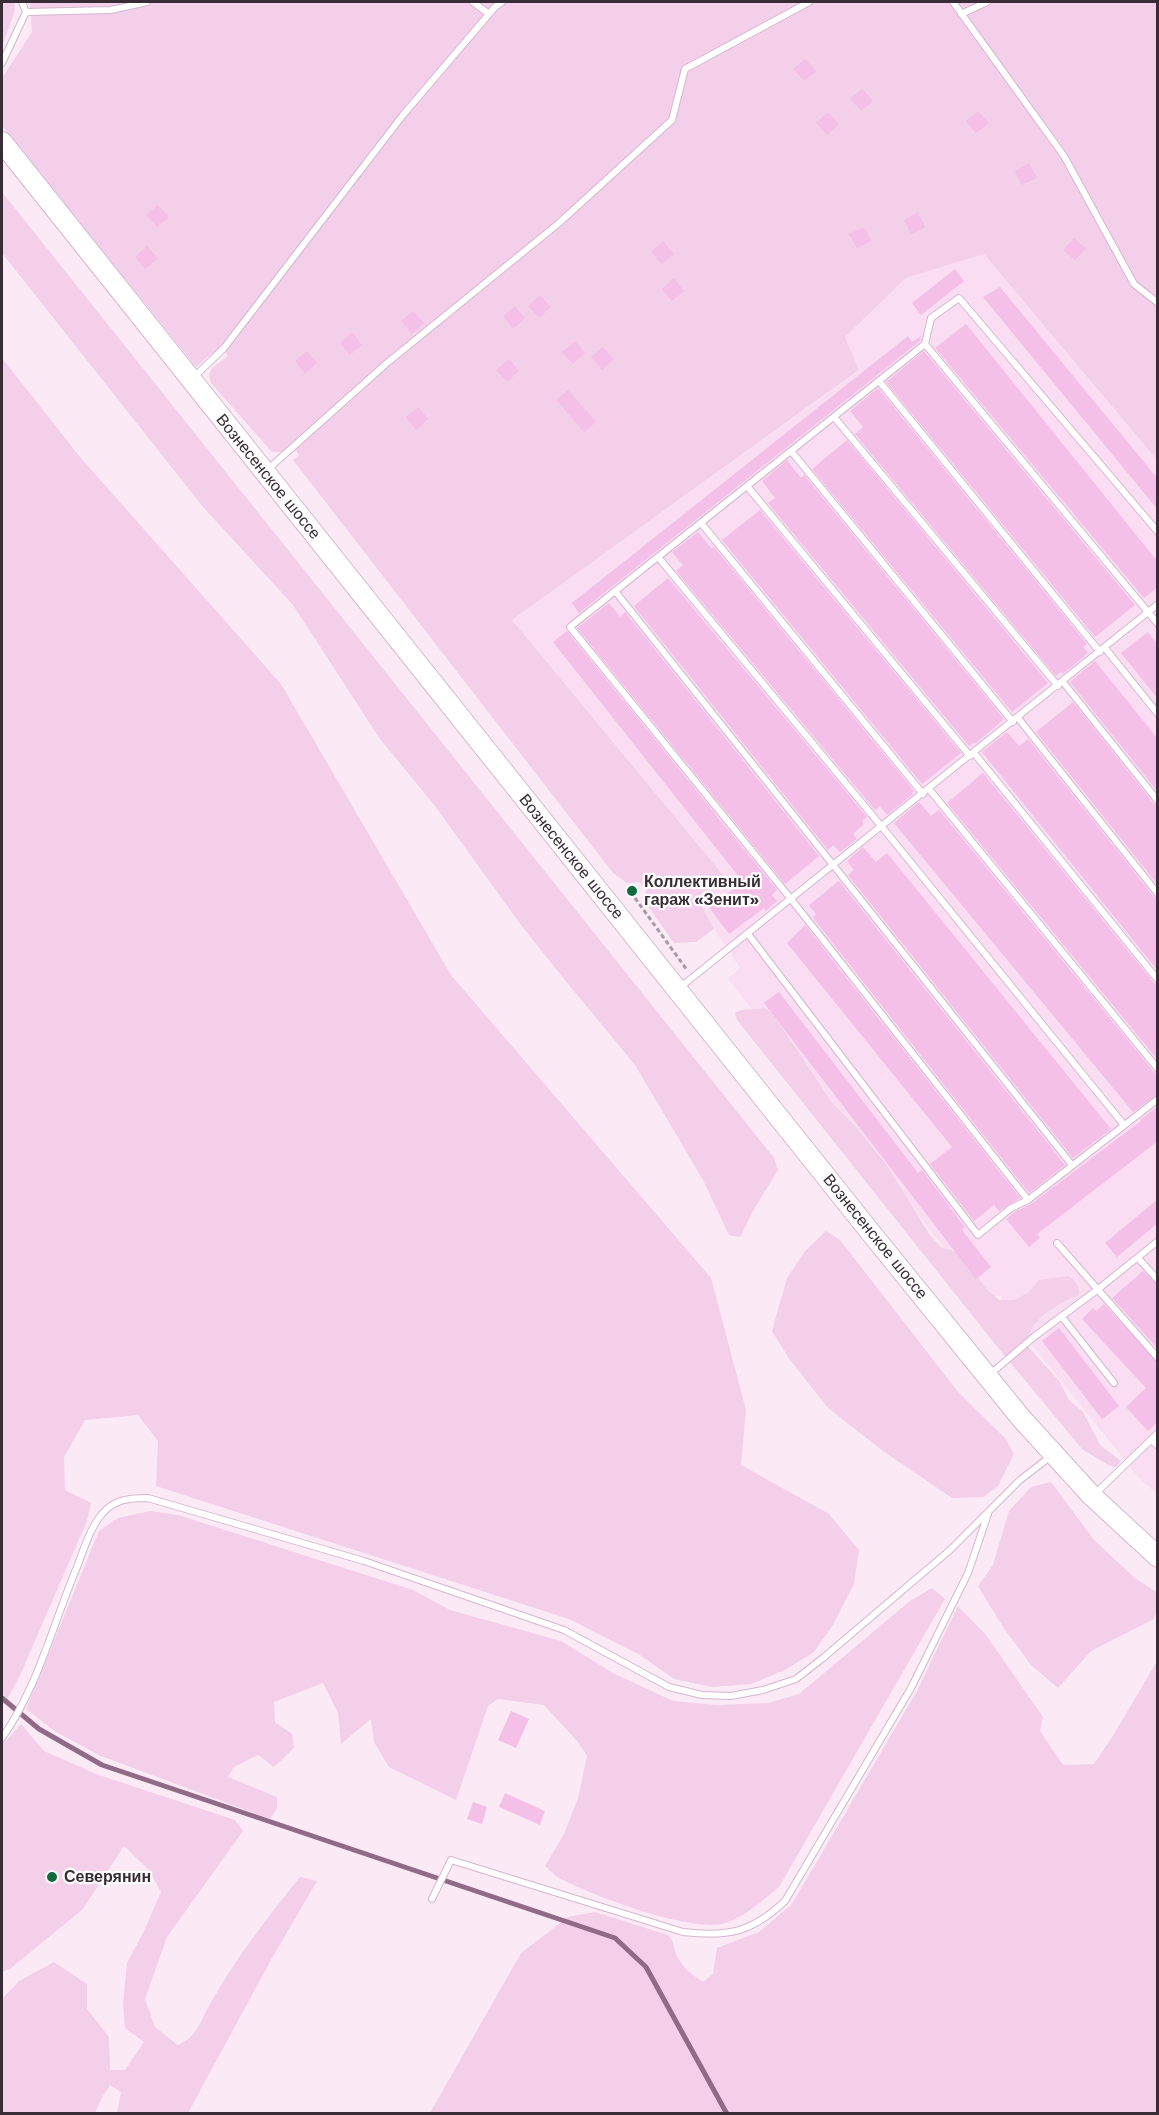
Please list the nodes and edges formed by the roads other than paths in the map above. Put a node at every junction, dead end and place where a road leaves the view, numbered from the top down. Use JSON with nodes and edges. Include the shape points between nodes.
{"nodes":[{"id":1,"x":22,"y":2,"type":"edge"},
{"id":2,"x":147,"y":2,"type":"edge"},
{"id":3,"x":473,"y":2,"type":"edge"},
{"id":4,"x":502,"y":2,"type":"edge"},
{"id":5,"x":808,"y":2,"type":"edge"},
{"id":6,"x":953,"y":2,"type":"edge"},
{"id":7,"x":987,"y":2,"type":"edge"},
{"id":8,"x":26,"y":12,"type":"junction"},
{"id":9,"x":489,"y":14,"type":"junction"},
{"id":10,"x":961,"y":14,"type":"junction"},
{"id":11,"x":2,"y":63,"type":"edge"},
{"id":12,"x":2,"y":142,"type":"edge"},
{"id":13,"x":1158,"y":303,"type":"edge"},
{"id":14,"x":926,"y":344,"type":"junction"},
{"id":15,"x":190,"y":380,"type":"junction"},
{"id":16,"x":879,"y":381,"type":"junction"},
{"id":17,"x":834,"y":417,"type":"junction"},
{"id":18,"x":791,"y":451,"type":"junction"},
{"id":19,"x":264,"y":472,"type":"junction"},
{"id":20,"x":747,"y":486,"type":"junction"},
{"id":21,"x":701,"y":523,"type":"junction"},
{"id":22,"x":1158,"y":532,"type":"edge"},
{"id":23,"x":658,"y":557,"type":"junction"},
{"id":24,"x":615,"y":591,"type":"junction"},
{"id":25,"x":1158,"y":604,"type":"edge"},
{"id":26,"x":1149,"y":613,"type":"junction"},
{"id":27,"x":1158,"y":624,"type":"edge"},
{"id":28,"x":1103,"y":650,"type":"junction"},
{"id":29,"x":1060,"y":684,"type":"junction"},
{"id":30,"x":1158,"y":714,"type":"edge"},
{"id":31,"x":1015,"y":720,"type":"junction"},
{"id":32,"x":972,"y":755,"type":"junction"},
{"id":33,"x":926,"y":791,"type":"junction"},
{"id":34,"x":1158,"y":801,"type":"edge"},
{"id":35,"x":882,"y":827,"type":"junction"},
{"id":36,"x":834,"y":865,"type":"junction"},
{"id":37,"x":1158,"y":894,"type":"edge"},
{"id":38,"x":791,"y":899,"type":"junction"},
{"id":39,"x":748,"y":934,"type":"junction"},
{"id":40,"x":1158,"y":980,"type":"edge"},
{"id":41,"x":685,"y":984,"type":"junction"},
{"id":42,"x":1158,"y":1069,"type":"edge"},
{"id":43,"x":1158,"y":1099,"type":"edge"},
{"id":44,"x":1124,"y":1125,"type":"junction"},
{"id":45,"x":1072,"y":1166,"type":"junction"},
{"id":46,"x":1028,"y":1200,"type":"junction"},
{"id":47,"x":1158,"y":1241,"type":"edge"},
{"id":48,"x":1057,"y":1244,"type":"dead end"},
{"id":49,"x":1138,"y":1258,"type":"junction"},
{"id":50,"x":1158,"y":1280,"type":"edge"},
{"id":51,"x":1097,"y":1290,"type":"junction"},
{"id":52,"x":1062,"y":1317,"type":"junction"},
{"id":53,"x":1158,"y":1358,"type":"edge"},
{"id":54,"x":987,"y":1377,"type":"junction"},
{"id":55,"x":1114,"y":1383,"type":"dead end"},
{"id":56,"x":1158,"y":1433,"type":"edge"},
{"id":57,"x":1151,"y":1440,"type":"junction"},
{"id":58,"x":1158,"y":1446,"type":"edge"},
{"id":59,"x":1054,"y":1454,"type":"junction"},
{"id":60,"x":1092,"y":1496,"type":"junction"},
{"id":61,"x":989,"y":1510,"type":"junction"},
{"id":62,"x":1158,"y":1557,"type":"edge"},
{"id":63,"x":2,"y":1738,"type":"edge"},
{"id":64,"x":432,"y":1899,"type":"dead end"}],
"edges":[{"from":1,"to":8,"type":"lane"},
{"from":2,"to":8,"type":"lane","via":[[111,10]]},
{"from":3,"to":9,"type":"lane"},
{"from":4,"to":9,"type":"lane"},
{"from":5,"to":19,"type":"lane","via":[[685,69],[672,120],[559,223],[387,363]]},
{"from":6,"to":10,"type":"lane"},
{"from":7,"to":10,"type":"lane"},
{"from":8,"to":11,"type":"lane"},
{"from":9,"to":15,"type":"lane","via":[[403,115],[224,348]]},
{"from":10,"to":13,"type":"lane","via":[[1064,156],[1134,284]]},
{"from":12,"to":15,"type":"main road","name":"Вознесенское шоссе"},
{"from":14,"to":16,"type":"lane"},
{"from":14,"to":22,"type":"lane","via":[[931,318],[960,298]]},
{"from":14,"to":26,"type":"lane"},
{"from":15,"to":19,"type":"main road","name":"Вознесенское шоссе"},
{"from":16,"to":17,"type":"lane"},
{"from":16,"to":28,"type":"lane"},
{"from":17,"to":18,"type":"lane"},
{"from":17,"to":29,"type":"lane"},
{"from":18,"to":20,"type":"lane"},
{"from":18,"to":31,"type":"lane"},
{"from":19,"to":41,"type":"main road","name":"Вознесенское шоссе"},
{"from":20,"to":21,"type":"lane"},
{"from":20,"to":32,"type":"lane"},
{"from":21,"to":23,"type":"lane"},
{"from":21,"to":33,"type":"lane"},
{"from":23,"to":24,"type":"lane"},
{"from":23,"to":35,"type":"lane"},
{"from":24,"to":36,"type":"lane"},
{"from":24,"to":38,"type":"lane","via":[[570,627]]},
{"from":25,"to":26,"type":"lane"},
{"from":26,"to":27,"type":"lane"},
{"from":26,"to":28,"type":"lane"},
{"from":28,"to":29,"type":"lane"},
{"from":28,"to":30,"type":"lane"},
{"from":29,"to":31,"type":"lane"},
{"from":29,"to":34,"type":"lane"},
{"from":31,"to":32,"type":"lane"},
{"from":31,"to":37,"type":"lane"},
{"from":32,"to":33,"type":"lane"},
{"from":32,"to":40,"type":"lane"},
{"from":33,"to":35,"type":"lane"},
{"from":33,"to":42,"type":"lane"},
{"from":35,"to":36,"type":"lane"},
{"from":35,"to":44,"type":"lane"},
{"from":36,"to":38,"type":"lane"},
{"from":36,"to":45,"type":"lane"},
{"from":38,"to":39,"type":"lane"},
{"from":38,"to":46,"type":"lane"},
{"from":39,"to":41,"type":"lane"},
{"from":39,"to":46,"type":"lane","via":[[978,1235],[1011,1208]]},
{"from":41,"to":54,"type":"main road","name":"Вознесенское шоссе"},
{"from":43,"to":44,"type":"lane"},
{"from":44,"to":45,"type":"lane"},
{"from":45,"to":46,"type":"lane"},
{"from":47,"to":49,"type":"lane"},
{"from":48,"to":51,"type":"lane"},
{"from":49,"to":50,"type":"lane"},
{"from":49,"to":51,"type":"lane"},
{"from":51,"to":52,"type":"lane"},
{"from":51,"to":53,"type":"lane"},
{"from":52,"to":54,"type":"lane"},
{"from":52,"to":55,"type":"lane"},
{"from":54,"to":59,"type":"main road","name":"Вознесенское шоссе"},
{"from":56,"to":57,"type":"lane"},
{"from":57,"to":58,"type":"lane"},
{"from":57,"to":60,"type":"lane"},
{"from":59,"to":60,"type":"main road","name":"Вознесенское шоссе"},
{"from":59,"to":61,"type":"lane"},
{"from":60,"to":62,"type":"main road","name":"Вознесенское шоссе"},
{"from":61,"to":63,"type":"lane","via":[[950,1550],[796,1679],[731,1696],[702,1695],[669,1687],[564,1629],[364,1561],[148,1498],[131,1498],[114,1503],[93,1528],[26,1697]]},
{"from":61,"to":64,"type":"lane","via":[[968,1573],[911,1688],[785,1900],[766,1918],[741,1930],[712,1935],[683,1932],[452,1860]]}]}
